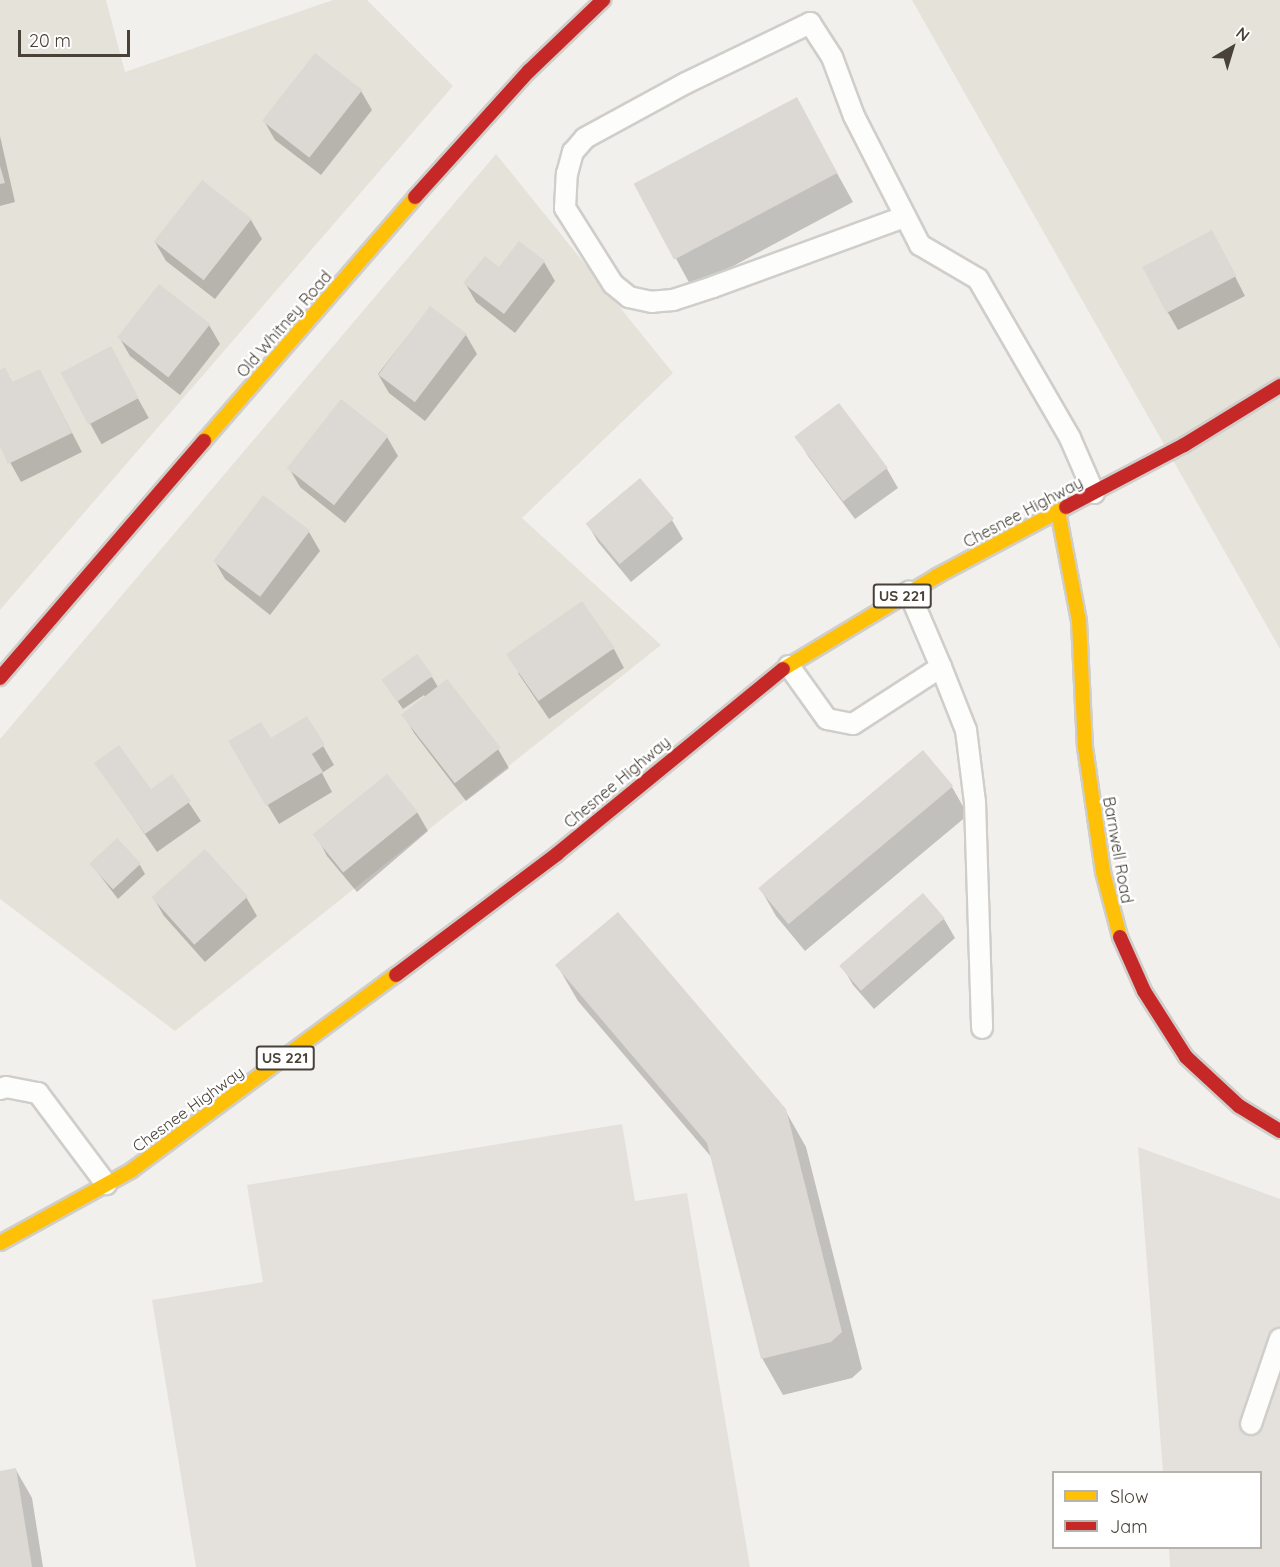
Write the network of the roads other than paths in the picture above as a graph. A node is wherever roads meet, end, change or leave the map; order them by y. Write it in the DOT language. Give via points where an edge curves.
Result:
graph roads {
  1 [pos="603,0"];
  2 [pos="904,217"];
  3 [pos="1280,386"];
  4 [pos="1094,493"];
  5 [pos="1058,511"];
  6 [pos="909,592"];
  7 [pos="789,666"];
  8 [pos="941,668"];
  9 [pos="0,678"];
  10 [pos="982,1028"];
  11 [pos="0,1089"];
  12 [pos="1280,1131"];
  13 [pos="106,1184"];
  14 [pos="0,1243"];
  15 [pos="1280,1339"];
  16 [pos="1251,1424"];
  1 -- 9 [label="street, Old Whitney Road" via="529,71 453,153"];
  2 -- 2 [label="lane" via="854,116 832,57 810,23 686,83 585,138 573,152 567,174 566,208 613,284 629,297 652,302 673,300 713,287"];
  2 -- 4 [label="lane" via="920,245 978,279 1070,438"];
  3 -- 4 [label="street, Chesnee Highway / US 221" via="1184,445"];
  4 -- 5 [label="street, Chesnee Highway / US 221"];
  5 -- 6 [label="street, Chesnee Highway / US 221"];
  5 -- 12 [label="street, Barnwell Road" via="1079,621 1085,747 1102,872 1126,953 1144,991 1186,1057 1239,1106"];
  6 -- 7 [label="street, Chesnee Highway / US 221"];
  6 -- 8 [label="lane"];
  7 -- 8 [label="lane" via="826,719 853,724"];
  7 -- 13 [label="street, Chesnee Highway / US 221" via="557,854 265,1074 132,1170"];
  8 -- 10 [label="lane" via="966,730 975,802"];
  11 -- 13 [label="lane" via="38,1094"];
  13 -- 14 [label="street, Chesnee Highway / US 221"];
  15 -- 16 [label="lane"];
}
